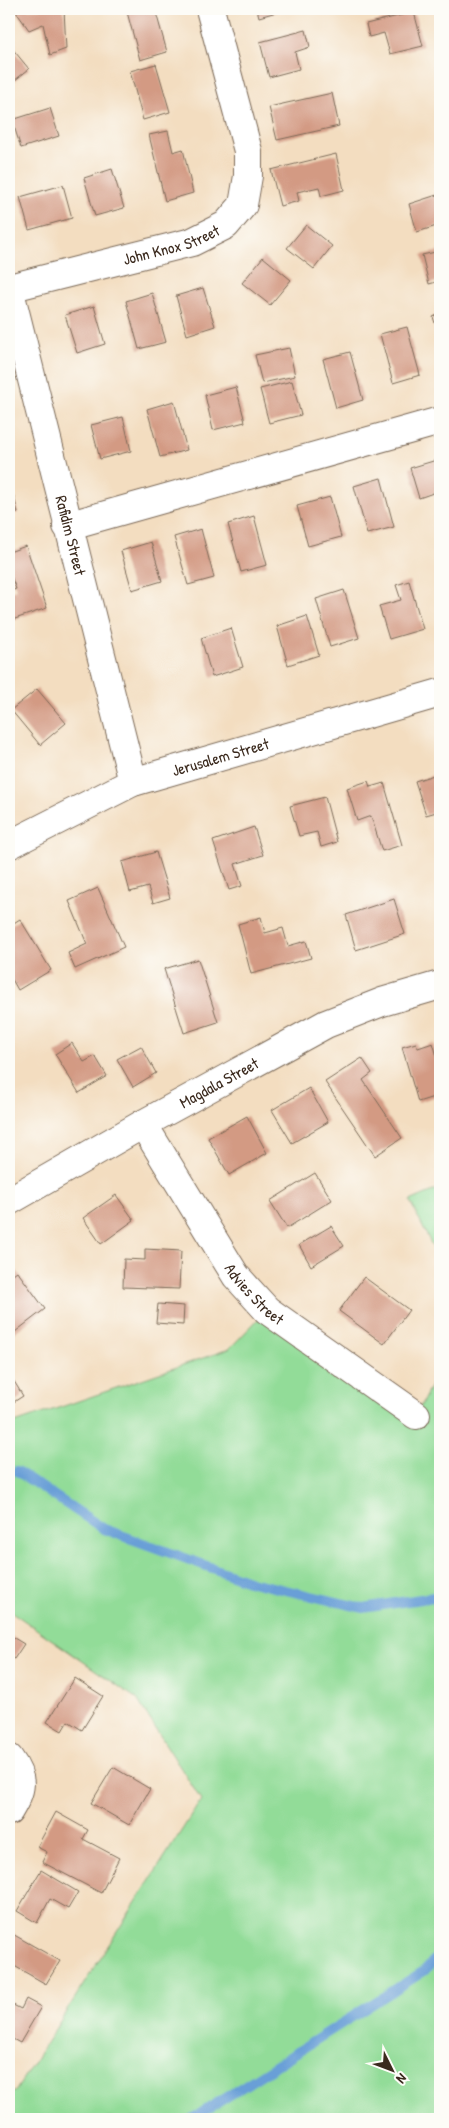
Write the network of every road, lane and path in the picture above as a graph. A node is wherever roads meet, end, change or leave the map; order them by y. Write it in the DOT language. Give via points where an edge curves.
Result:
graph roads {
  1 [pos="210,9"];
  2 [pos="9,288"];
  3 [pos="440,421"];
  4 [pos="67,526"];
  5 [pos="440,693"];
  6 [pos="133,782"];
  7 [pos="9,845"];
  8 [pos="440,986"];
  9 [pos="143,1124"];
  10 [pos="9,1201"];
  11 [pos="416,1415"];
  12 [pos="9,1758"];
  13 [pos="9,1811"];
  1 -- 2 [label="street, John Knox Street" via="248,151 243,205 226,225 192,242"];
  2 -- 4 [label="street, Rafidim Street"];
  3 -- 4 [label="street"];
  4 -- 6 [label="street, Rafidim Street"];
  5 -- 6 [label="street, Jerusalem Street"];
  6 -- 7 [label="street, Jerusalem Street"];
  8 -- 9 [label="street, Magdala Street" via="382,1002 326,1024"];
  9 -- 10 [label="street, Magdala Street"];
  9 -- 11 [label="street, Advies Street" via="250,1294 266,1310"];
  12 -- 13 [label="street" via="18,1771 21,1791"];
}
